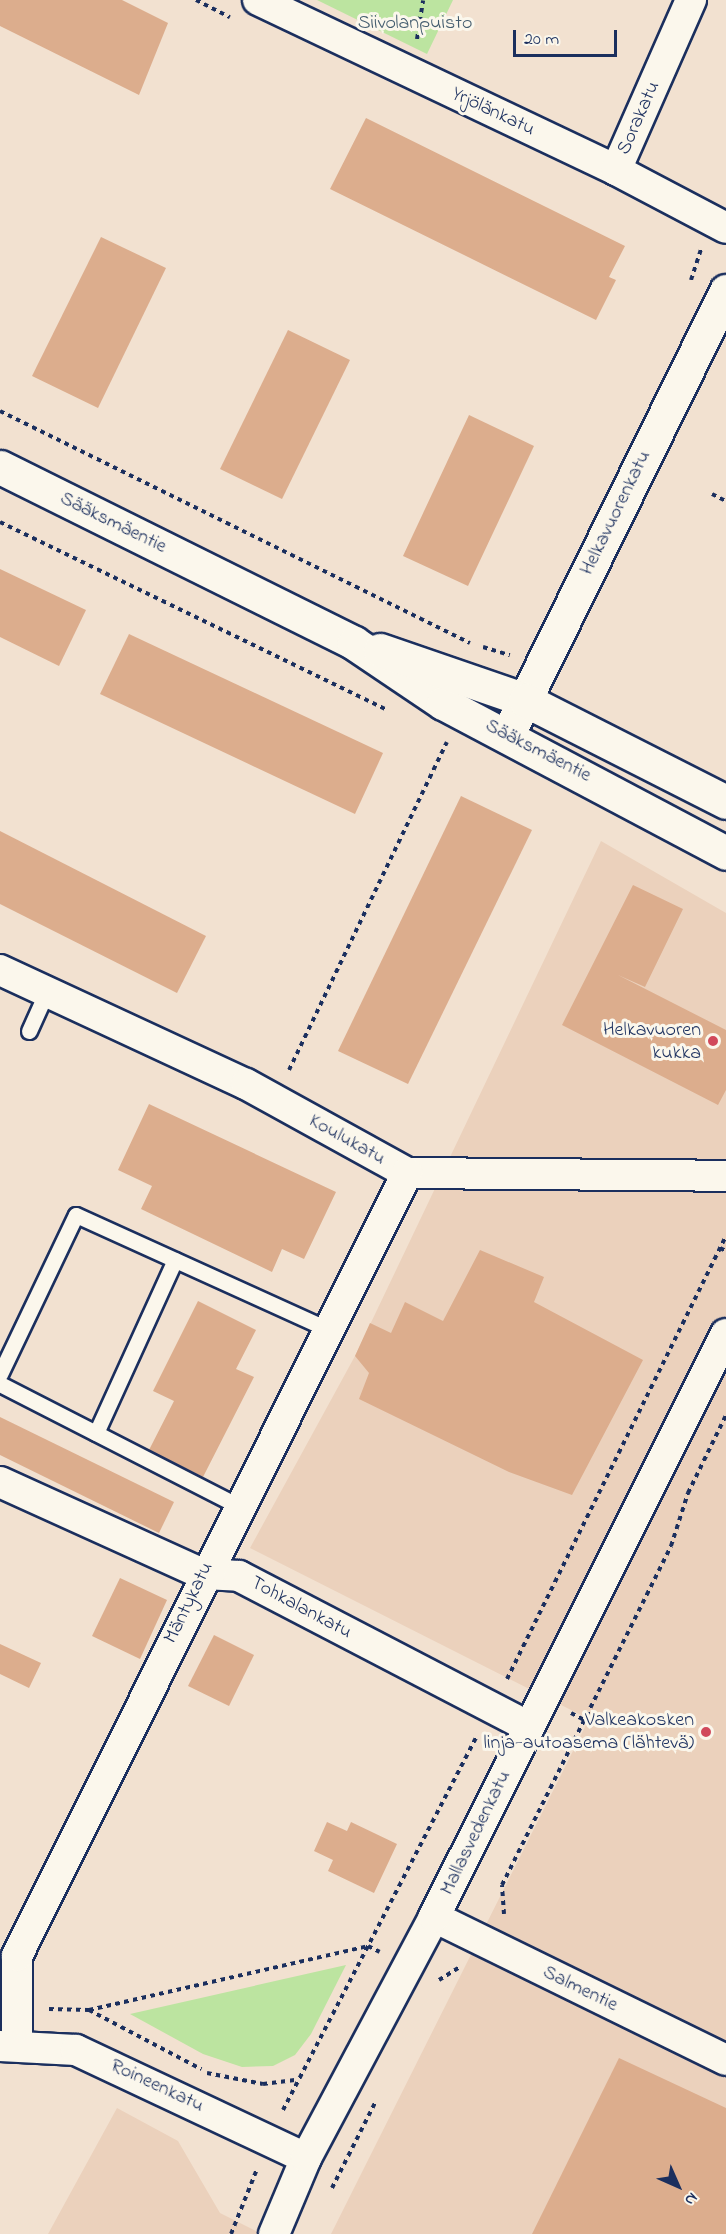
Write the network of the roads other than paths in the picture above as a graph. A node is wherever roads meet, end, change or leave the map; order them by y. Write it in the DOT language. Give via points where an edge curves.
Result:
graph roads {
  1 [pos="258,0"];
  2 [pos="691,0"];
  3 [pos="616,170"];
  4 [pos="726,228"];
  5 [pos="726,291"];
  6 [pos="0,467"];
  7 [pos="354,643"];
  8 [pos="525,700"];
  9 [pos="507,736"];
  10 [pos="726,802"];
  11 [pos="726,853"];
  12 [pos="0,970"];
  13 [pos="47,991"];
  14 [pos="29,1031"];
  15 [pos="406,1173"];
  16 [pos="726,1176"];
  17 [pos="175,1260"];
  18 [pos="327,1329"];
  19 [pos="726,1334"];
  20 [pos="0,1374"];
  21 [pos="0,1384"];
  22 [pos="96,1433"];
  23 [pos="0,1482"];
  24 [pos="237,1506"];
  25 [pos="203,1574"];
  26 [pos="529,1727"];
  27 [pos="434,1917"];
  28 [pos="8,2045"];
  29 [pos="726,2060"];
  30 [pos="306,2158"];
  31 [pos="273,2234"];
  1 -- 3 [label="street, Yrjölänkatu"];
  2 -- 3 [label="street, Sorakatu"];
  3 -- 4 [label="street, Yrjölänkatu"];
  5 -- 8 [label="main road, Helkavuorenkatu"];
  6 -- 7 [label="main road, Sääksmäentie"];
  7 -- 8 [label="main road, Sääksmäentie" via="438,666"];
  7 -- 9 [label="main road, Sääksmäentie" via="443,703"];
  8 -- 9 [label="main road, Helkavuorenkatu"];
  8 -- 10 [label="main road, Sääksmäentie"];
  9 -- 11 [label="main road, Sääksmäentie"];
  12 -- 13 [label="street, Koulukatu"];
  13 -- 14 [label="lane"];
  13 -- 15 [label="street, Koulukatu" via="246,1084"];
  15 -- 16 [label="street, Koulukatu"];
  15 -- 18 [label="street, Mäntykatu"];
  17 -- 18 [label="lane"];
  17 -- 20 [label="lane" via="76,1215"];
  17 -- 22 [label="lane"];
  18 -- 24 [label="street, Mäntykatu"];
  19 -- 26 [label="street, Mallasvedenkatu"];
  21 -- 22 [label="lane"];
  22 -- 24 [label="lane"];
  23 -- 25 [label="street, Tohkalankatu"];
  24 -- 25 [label="street, Mäntykatu"];
  25 -- 26 [label="street, Tohkalankatu" via="239,1576"];
  25 -- 28 [label="street, Mäntykatu" via="17,1956 15,2008"];
  26 -- 27 [label="street, Mallasvedenkatu"];
  27 -- 29 [label="street, Salmentie"];
  27 -- 30 [label="street, Mallasvedenkatu"];
  28 -- 30 [label="street, Roineenkatu" via="75,2050"];
  30 -- 31 [label="street, Mallasvedenkatu"];
}
